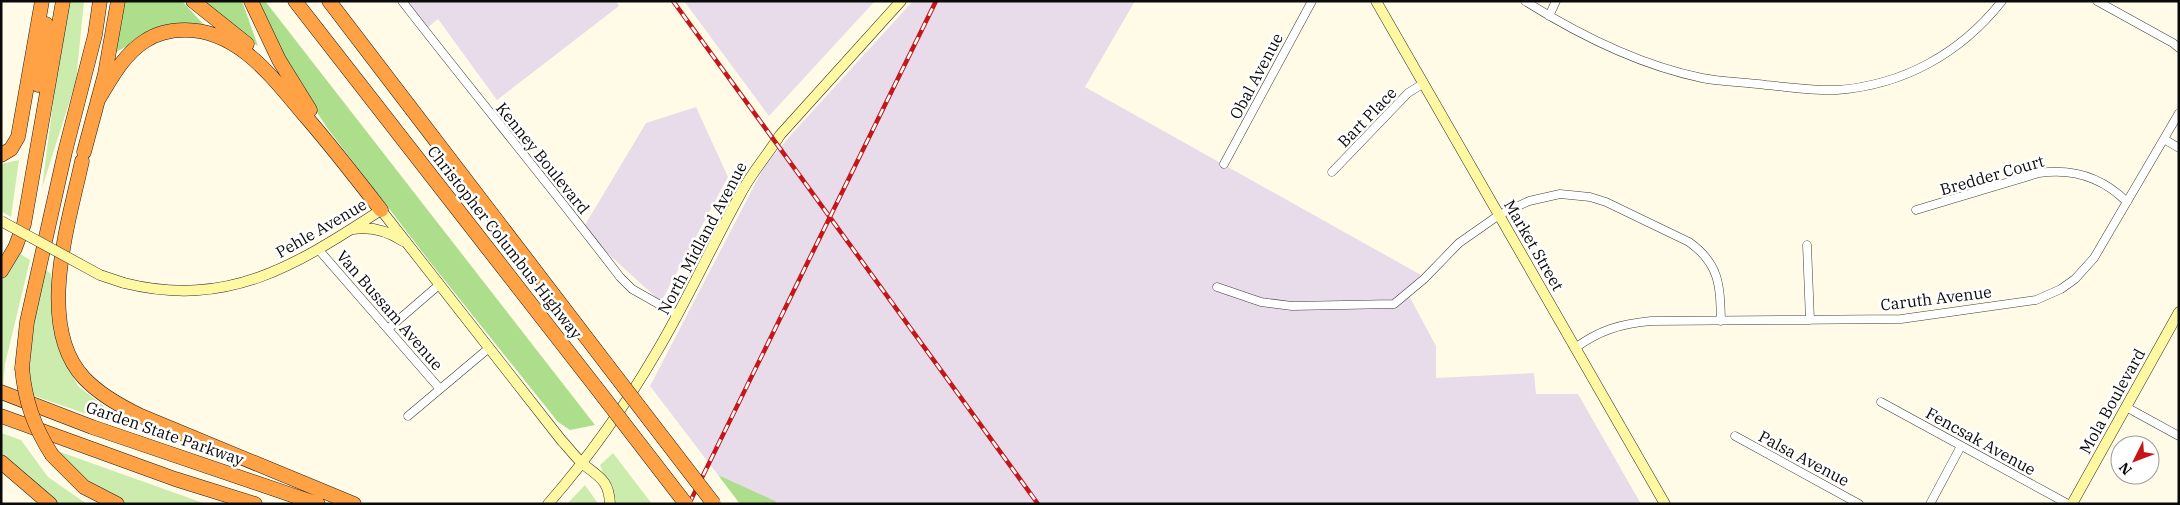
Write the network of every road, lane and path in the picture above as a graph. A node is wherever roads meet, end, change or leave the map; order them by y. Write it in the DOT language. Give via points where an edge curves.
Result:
graph roads {
  1 [pos="42,1"];
  2 [pos="48,1"];
  3 [pos="63,1"];
  4 [pos="93,1"];
  5 [pos="100,1"];
  6 [pos="118,1"];
  7 [pos="193,1"];
  8 [pos="251,1"];
  9 [pos="295,1"];
  10 [pos="329,1"];
  11 [pos="335,1"];
  12 [pos="402,1"];
  13 [pos="901,1"];
  14 [pos="1312,1"];
  15 [pos="1376,1"];
  16 [pos="1525,1"];
  17 [pos="1556,1"];
  18 [pos="2002,1"];
  19 [pos="2098,1"];
  20 [pos="1549,16"];
  21 [pos="348,25"];
  22 [pos="2179,48"];
  23 [pos="87,71"];
  24 [pos="1424,83"];
  25 [pos="98,100"];
  26 [pos="305,103"];
  27 [pos="2179,113"];
  28 [pos="2164,139"];
  29 [pos="36,147"];
  30 [pos="2179,148"];
  31 [pos="1,156"];
  32 [pos="340,157"];
  33 [pos="1224,164"];
  34 [pos="1332,172"];
  35 [pos="2127,202"];
  36 [pos="381,210"];
  37 [pos="1916,210"];
  38 [pos="1499,215"];
  39 [pos="1,221"];
  40 [pos="352,229"];
  41 [pos="409,245"];
  42 [pos="1807,246"];
  43 [pos="318,248"];
  44 [pos="1,271"];
  45 [pos="440,284"];
  46 [pos="1217,287"];
  47 [pos="2179,312"];
  48 [pos="678,315"];
  49 [pos="1810,320"];
  50 [pos="1720,321"];
  51 [pos="389,328"];
  52 [pos="489,348"];
  53 [pos="1575,348"];
  54 [pos="440,390"];
  55 [pos="1,392"];
  56 [pos="1881,402"];
  57 [pos="2126,407"];
  58 [pos="1,416"];
  59 [pos="408,416"];
  60 [pos="1735,436"];
  61 [pos="2179,436"];
  62 [pos="1961,446"];
  63 [pos="1,462"];
  64 [pos="583,463"];
  65 [pos="50,504"];
  66 [pos="117,504"];
  67 [pos="255,504"];
  68 [pos="318,504"];
  69 [pos="354,504"];
  70 [pos="548,504"];
  71 [pos="610,504"];
  72 [pos="686,504"];
  73 [pos="714,504"];
  74 [pos="1665,504"];
  75 [pos="1859,504"];
  76 [pos="1930,504"];
  77 [pos="2068,504"];
  78 [pos="2072,504"];
  1 -- 31 [label="highway" via="18,137 11,149"];
  2 -- 29 [label="highway" via="34,120"];
  3 -- 29 [label="highway"];
  4 -- 23 [label="highway"];
  5 -- 23 [label="highway"];
  6 -- 25 [label="highway"];
  7 -- 26 [label="highway" via="269,63"];
  8 -- 26 [label="highway" via="279,60"];
  9 -- 72 [label="highway, Christopher Columbus Highway, bridge"];
  10 -- 21 [label="highway, Christopher Columbus Highway"];
  11 -- 21 [label="highway"];
  12 -- 48 [label="street, Kenney Boulevard" via="620,277 632,289"];
  13 -- 48 [label="street, North Midland Avenue" via="763,157"];
  14 -- 33 [label="street, Obal Avenue"];
  15 -- 24 [label="street, Market Street"];
  16 -- 20 [label="street"];
  17 -- 20 [label="street"];
  18 -- 20 [label="street" via="1960,45 1921,69 1878,84 1836,90 1702,78 1627,54"];
  19 -- 22 [label="street"];
  21 -- 73 [label="highway, Christopher Columbus Highway, bridge"];
  23 -- 66 [label="highway, bridge" via="65,152 28,322 22,368 33,420 52,455 84,486"];
  24 -- 34 [label="street, Bart Place" via="1408,93"];
  24 -- 38 [label="street, Market Street"];
  25 -- 32 [label="highway" via="122,62 146,40 177,30 213,33 256,60"];
  25 -- 69 [label="highway" via="69,223 58,296 59,320 72,362 83,378 118,405"];
  26 -- 32 [label="highway"];
  27 -- 28 [label="street, Caruth Avenue"];
  28 -- 30 [label="street"];
  28 -- 35 [label="street, Caruth Avenue"];
  29 -- 44 [label="highway" via="24,224"];
  32 -- 36 [label="highway"];
  35 -- 37 [label="street, Bredder Court" via="2097,180 2053,171"];
  35 -- 49 [label="street, Caruth Avenue" via="2085,269 2068,284 2036,300 1901,319"];
  36 -- 40 [label="street, Pehle Avenue"];
  36 -- 41 [label="street, Pehle Avenue"];
  38 -- 46 [label="street" via="1459,243 1394,304 1292,306 1262,302"];
  38 -- 50 [label="street" via="1529,201 1560,194 1606,202 1689,242 1706,256 1718,279"];
  38 -- 53 [label="street, Market Street"];
  39 -- 43 [label="street, Pehle Avenue, bridge" via="100,275 168,292 214,290 260,279"];
  40 -- 41 [label="street" via="379,229"];
  40 -- 43 [label="street, Pehle Avenue"];
  41 -- 45 [label="street, Pehle Avenue"];
  42 -- 49 [label="street"];
  43 -- 51 [label="street, Van Bussam Avenue"];
  45 -- 51 [label="street"];
  45 -- 52 [label="street, Pehle Avenue"];
  47 -- 57 [label="street, Mola Boulevard"];
  48 -- 64 [label="street, North Midland Avenue" via="626,402"];
  49 -- 50 [label="street, Caruth Avenue"];
  50 -- 53 [label="street, Caruth Avenue" via="1632,323 1594,335"];
  51 -- 54 [label="street, Van Bussam Avenue"];
  52 -- 54 [label="street"];
  52 -- 64 [label="street, Pehle Avenue"];
  53 -- 74 [label="street, Market Street"];
  54 -- 59 [label="street"];
  55 -- 68 [label="highway, Garden State Parkway"];
  56 -- 62 [label="street, Fencsak Avenue"];
  57 -- 61 [label="street"];
  57 -- 78 [label="street, Mola Boulevard"];
  58 -- 67 [label="highway"];
  60 -- 75 [label="street, Palsa Avenue"];
  62 -- 76 [label="street"];
  62 -- 77 [label="street, Fencsak Avenue"];
  63 -- 65 [label="highway"];
  64 -- 70 [label="street, North Midland Avenue"];
  64 -- 71 [label="street, Pehle Avenue" via="605,482"];
}
